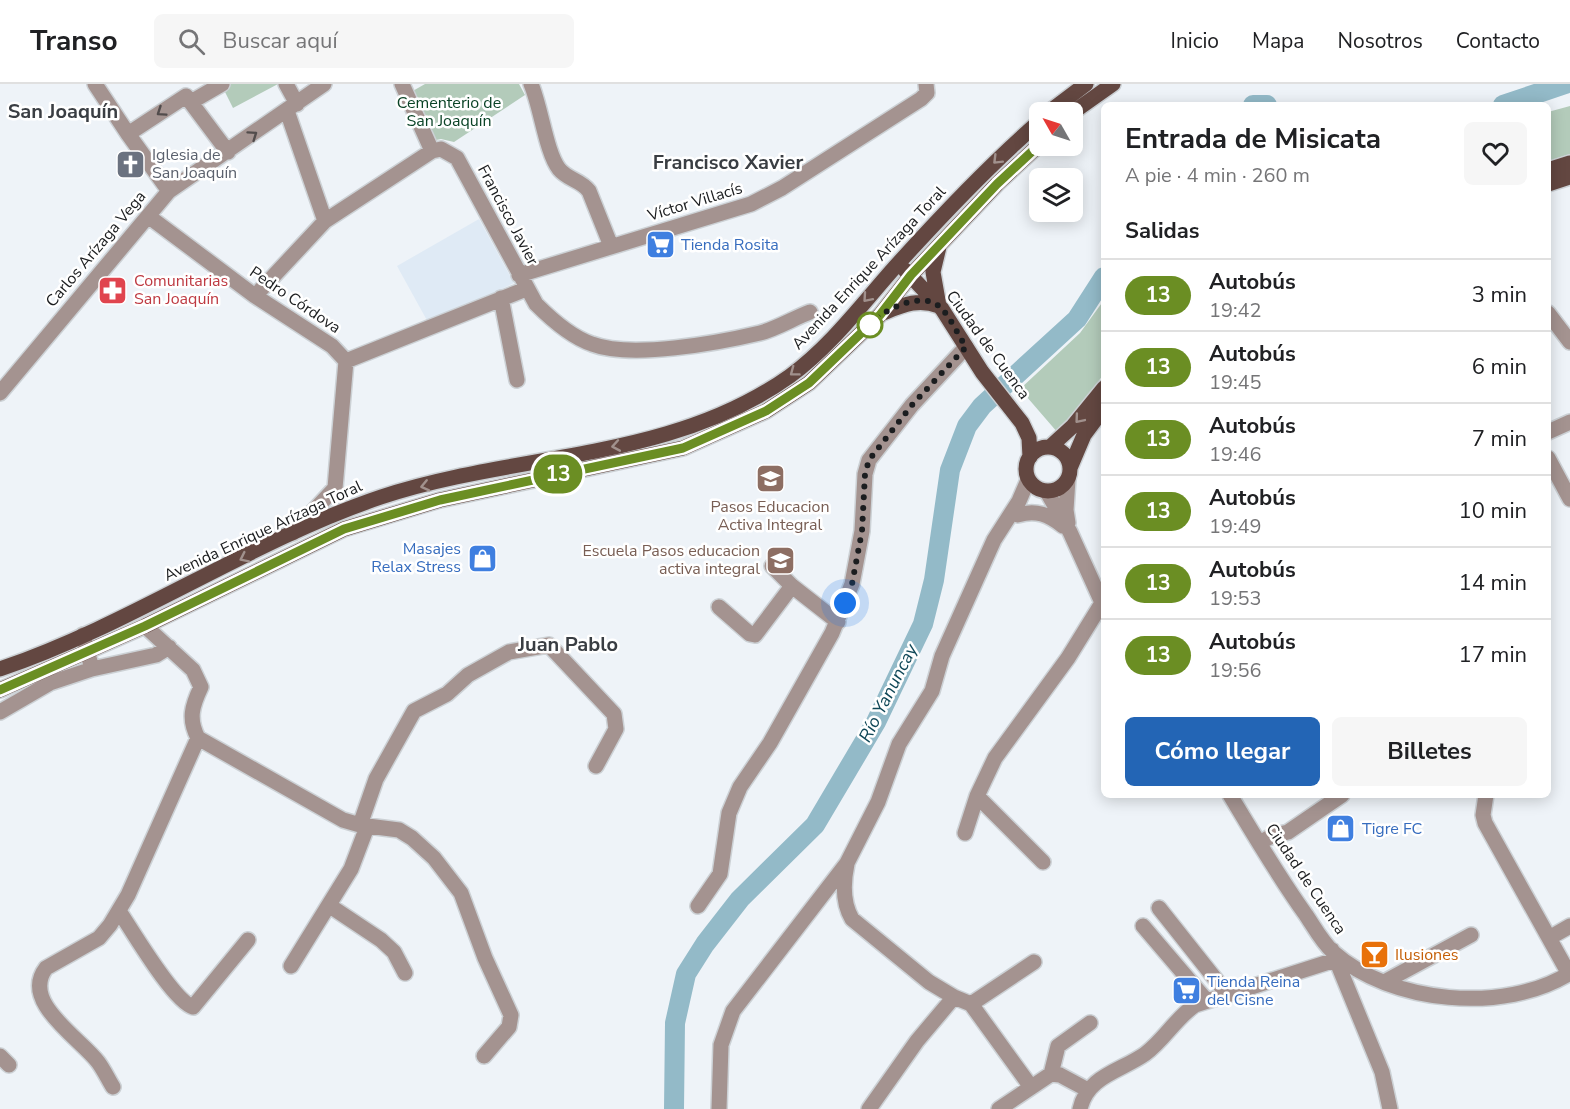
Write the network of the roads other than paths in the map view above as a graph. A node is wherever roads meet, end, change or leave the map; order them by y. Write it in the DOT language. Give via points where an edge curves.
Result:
graph roads {
  1 [pos="95,84"];
  2 [pos="222,84"];
  3 [pos="286,84"];
  4 [pos="324,84"];
  5 [pos="402,84"];
  6 [pos="531,84"];
  7 [pos="1086,84"];
  8 [pos="1113,84"];
  9 [pos="926,89"];
  10 [pos="190,94"];
  11 [pos="1062,102"];
  12 [pos="1083,105"];
  13 [pos="292,107"];
  14 [pos="1029,132"];
  15 [pos="128,134"];
  16 [pos="432,151"];
  17 [pos="228,152"];
  18 [pos="1029,154"];
  19 [pos="1570,163"];
  20 [pos="1551,169"];
  21 [pos="1570,177"];
  22 [pos="1551,183"];
  23 [pos="169,191"];
  24 [pos="148,216"];
  25 [pos="325,221"];
  26 [pos="940,245"];
  27 [pos="611,246"];
  28 [pos="898,264"];
  29 [pos="911,275"];
  30 [pos="523,282"];
  31 [pos="255,296"];
  32 [pos="501,298"];
  33 [pos="939,306"];
  34 [pos="810,312"];
  35 [pos="880,315"];
  36 [pos="1551,317"];
  37 [pos="1570,342"];
  38 [pos="966,347"];
  39 [pos="346,361"];
  40 [pos="517,380"];
  41 [pos="1101,392"];
  42 [pos="0,393"];
  43 [pos="1101,412"];
  44 [pos="1020,421"];
  45 [pos="1570,422"];
  46 [pos="1551,431"];
  47 [pos="1048,447"];
  48 [pos="1030,457"];
  49 [pos="1551,464"];
  50 [pos="1069,474"];
  51 [pos="1028,480"];
  52 [pos="1045,491"];
  53 [pos="1570,499"];
  54 [pos="1012,520"];
  55 [pos="1070,532"];
  56 [pos="291,535"];
  57 [pos="772,566"];
  58 [pos="792,586"];
  59 [pos="1101,601"];
  60 [pos="720,607"];
  61 [pos="1101,608"];
  62 [pos="838,622"];
  63 [pos="145,626"];
  64 [pos="83,635"];
  65 [pos="169,647"];
  66 [pos="89,652"];
  67 [pos="0,669"];
  68 [pos="92,669"];
  69 [pos="0,690"];
  70 [pos="0,712"];
  71 [pos="198,738"];
  72 [pos="596,766"];
  73 [pos="977,796"];
  74 [pos="1232,798"];
  75 [pos="1338,798"];
  76 [pos="1486,798"];
  77 [pos="364,826"];
  78 [pos="965,833"];
  79 [pos="1259,843"];
  80 [pos="1043,862"];
  81 [pos="848,863"];
  82 [pos="330,906"];
  83 [pos="698,906"];
  84 [pos="1163,908"];
  85 [pos="119,911"];
  86 [pos="1143,926"];
  87 [pos="1570,926"];
  88 [pos="1470,934"];
  89 [pos="1549,938"];
  90 [pos="248,940"];
  91 [pos="1333,955"];
  92 [pos="1034,962"];
  93 [pos="291,966"];
  94 [pos="1569,973"];
  95 [pos="405,974"];
  96 [pos="1386,981"];
  97 [pos="1231,994"];
  98 [pos="954,997"];
  99 [pos="1207,1001"];
  100 [pos="971,1004"];
  101 [pos="1090,1023"];
  102 [pos="484,1056"];
  103 [pos="1051,1074"];
  104 [pos="112,1087"];
  105 [pos="1031,1087"];
  106 [pos="1088,1090"];
  107 [pos="719,1109"];
  108 [pos="869,1109"];
  109 [pos="999,1109"];
  110 [pos="1080,1109"];
  111 [pos="1390,1109"];
  1 -- 15 [label="street"];
  2 -- 10 [label="street"];
  3 -- 13 [label="street"];
  4 -- 13 [label="street, Carlos Arízaga Vega"];
  5 -- 16 [label="street"];
  6 -- 27 [label="street" via="555,161 566,176 589,191"];
  7 -- 11 [label="main road"];
  8 -- 12 [label="main road"];
  9 -- 27 [label="street, Víctor Villacís" via="782,188 751,204"];
  10 -- 15 [label="street, one-way"];
  10 -- 17 [label="street"];
  17 -- 13 [label="street, Carlos Arízaga Vega, one-way"];
  13 -- 25 [label="street"];
  14 -- 28 [label="main road, Avenida Enrique Arízaga Toral, one-way" via="932,225"];
  15 -- 23 [label="street"];
  16 -- 25 [label="street"];
  16 -- 30 [label="street, Francisco Javier" via="449,151 457,158"];
  17 -- 23 [label="street, Carlos Arízaga Vega"];
  18 -- 26 [label="main road, Avenida Enrique Arízaga Toral"];
  19 -- 20 [label="main road"];
  21 -- 22 [label="main road"];
  23 -- 24 [label="street, Carlos Arízaga Vega"];
  24 -- 31 [label="street, Pedro Córdova"];
  24 -- 42 [label="street, Carlos Arízaga Vega"];
  25 -- 31 [label="street"];
  26 -- 29 [label="main road, Avenida Enrique Arízaga Toral"];
  26 -- 33 [label="main road" via="933,272"];
  27 -- 30 [label="street, Víctor Villacís"];
  28 -- 29 [label="main road, Ciudad de Cuenca"];
  28 -- 56 [label="main road, Avenida Enrique Arízaga Toral, one-way" via="816,354 765,392 726,412 683,430 638,442 510,466 383,496"];
  29 -- 33 [label="main road, Ciudad de Cuenca"];
  29 -- 35 [label="main road, Avenida Enrique Arízaga Toral"];
  30 -- 32 [label="street, Víctor Villacís"];
  30 -- 34 [label="street, Francisco Javier" via="550,318 591,344 615,350 662,348 763,333"];
  31 -- 39 [label="street, Pedro Córdova" via="332,346"];
  32 -- 39 [label="street, Víctor Villacís"];
  32 -- 40 [label="street"];
  33 -- 35 [label="main road" via="914,302"];
  33 -- 38 [label="main road, Ciudad de Cuenca"];
  35 -- 63 [label="main road, Avenida Enrique Arízaga Toral" via="809,383 730,429 683,448 377,517 306,546"];
  36 -- 37 [label="street"];
  38 -- 44 [label="main road, Ciudad de Cuenca"];
  38 -- 62 [label="street" via="912,405 869,460 854,573"];
  39 -- 56 [label="street" via="335,488"];
  41 -- 47 [label="main road, one-way" via="1073,426"];
  43 -- 50 [label="main road" via="1084,435"];
  44 -- 47 [label="main road, Ciudad de Cuenca"];
  44 -- 48 [label="main road, Ciudad de Cuenca" via="1029,438"];
  45 -- 46 [label="street"];
  47 -- 48 [label="main road"];
  47 -- 50 [label="main road" via="1066,456"];
  48 -- 51 [label="main road" via="1026,468"];
  49 -- 53 [label="street"];
  50 -- 52 [label="main road" via="1059,488"];
  50 -- 55 [label="street" via="1066,510"];
  51 -- 52 [label="main road"];
  51 -- 54 [label="street"];
  52 -- 54 [label="street"];
  52 -- 55 [label="street"];
  54 -- 55 [label="street" via="1035,512 1045,514"];
  54 -- 81 [label="street" via="993,540 942,656 932,691 899,744 878,802"];
  55 -- 59 [label="street"];
  56 -- 64 [label="main road, Avenida Enrique Arízaga Toral, one-way"];
  57 -- 58 [label="street"];
  58 -- 60 [label="street" via="755,635"];
  58 -- 62 [label="street"];
  61 -- 73 [label="street" via="995,758"];
  62 -- 83 [label="street" via="770,743 740,787 729,813 720,874"];
  63 -- 65 [label="street"];
  63 -- 66 [label="main road, Avenida Enrique Arízaga Toral"];
  64 -- 66 [label="street"];
  64 -- 67 [label="main road, Avenida Enrique Arízaga Toral"];
  65 -- 68 [label="street" via="156,655"];
  65 -- 71 [label="street" via="193,670 201,687 192,705 191,724"];
  66 -- 68 [label="street"];
  66 -- 69 [label="main road, Avenida Enrique Arízaga Toral"];
  68 -- 70 [label="street" via="50,683"];
  71 -- 77 [label="street" via="343,820"];
  71 -- 85 [label="street"];
  72 -- 77 [label="street" via="616,729 614,714 549,645 509,652 414,711 376,779"];
  73 -- 78 [label="street"];
  73 -- 80 [label="street"];
  74 -- 79 [label="street, Ciudad de Cuenca"];
  75 -- 79 [label="street" via="1288,832"];
  76 -- 89 [label="street" via="1485,823"];
  77 -- 82 [label="street" via="351,868"];
  77 -- 102 [label="street" via="399,830 412,838 434,858 461,893 512,1015 509,1027"];
  79 -- 91 [label="street, Ciudad de Cuenca"];
  81 -- 98 [label="street" via="844,892 852,919 929,982"];
  81 -- 107 [label="street" via="734,1011 721,1045"];
  82 -- 93 [label="street"];
  82 -- 95 [label="street" via="381,940 394,952"];
  84 -- 97 [label="street"];
  85 -- 90 [label="street" via="148,958 188,1006 193,1007"];
  85 -- 104 [label="street" via="99,938 46,968 38,985 54,1018 98,1062"];
  86 -- 99 [label="street"];
  87 -- 89 [label="street"];
  88 -- 96 [label="street"];
  89 -- 94 [label="street"];
  91 -- 96 [label="street, Ciudad de Cuenca"];
  91 -- 97 [label="street"];
  91 -- 111 [label="street" via="1382,1072"];
  92 -- 100 [label="street"];
  94 -- 96 [label="street, Ciudad de Cuenca" via="1499,999 1444,998 1412,992"];
  97 -- 99 [label="street"];
  98 -- 100 [label="street"];
  98 -- 108 [label="street" via="916,1041"];
  99 -- 106 [label="street" via="1182,1014 1144,1054 1107,1073"];
  100 -- 105 [label="street"];
  101 -- 103 [label="street" via="1058,1046"];
  103 -- 105 [label="street"];
  103 -- 106 [label="street"];
  105 -- 109 [label="street"];
  106 -- 110 [label="street"];
}
